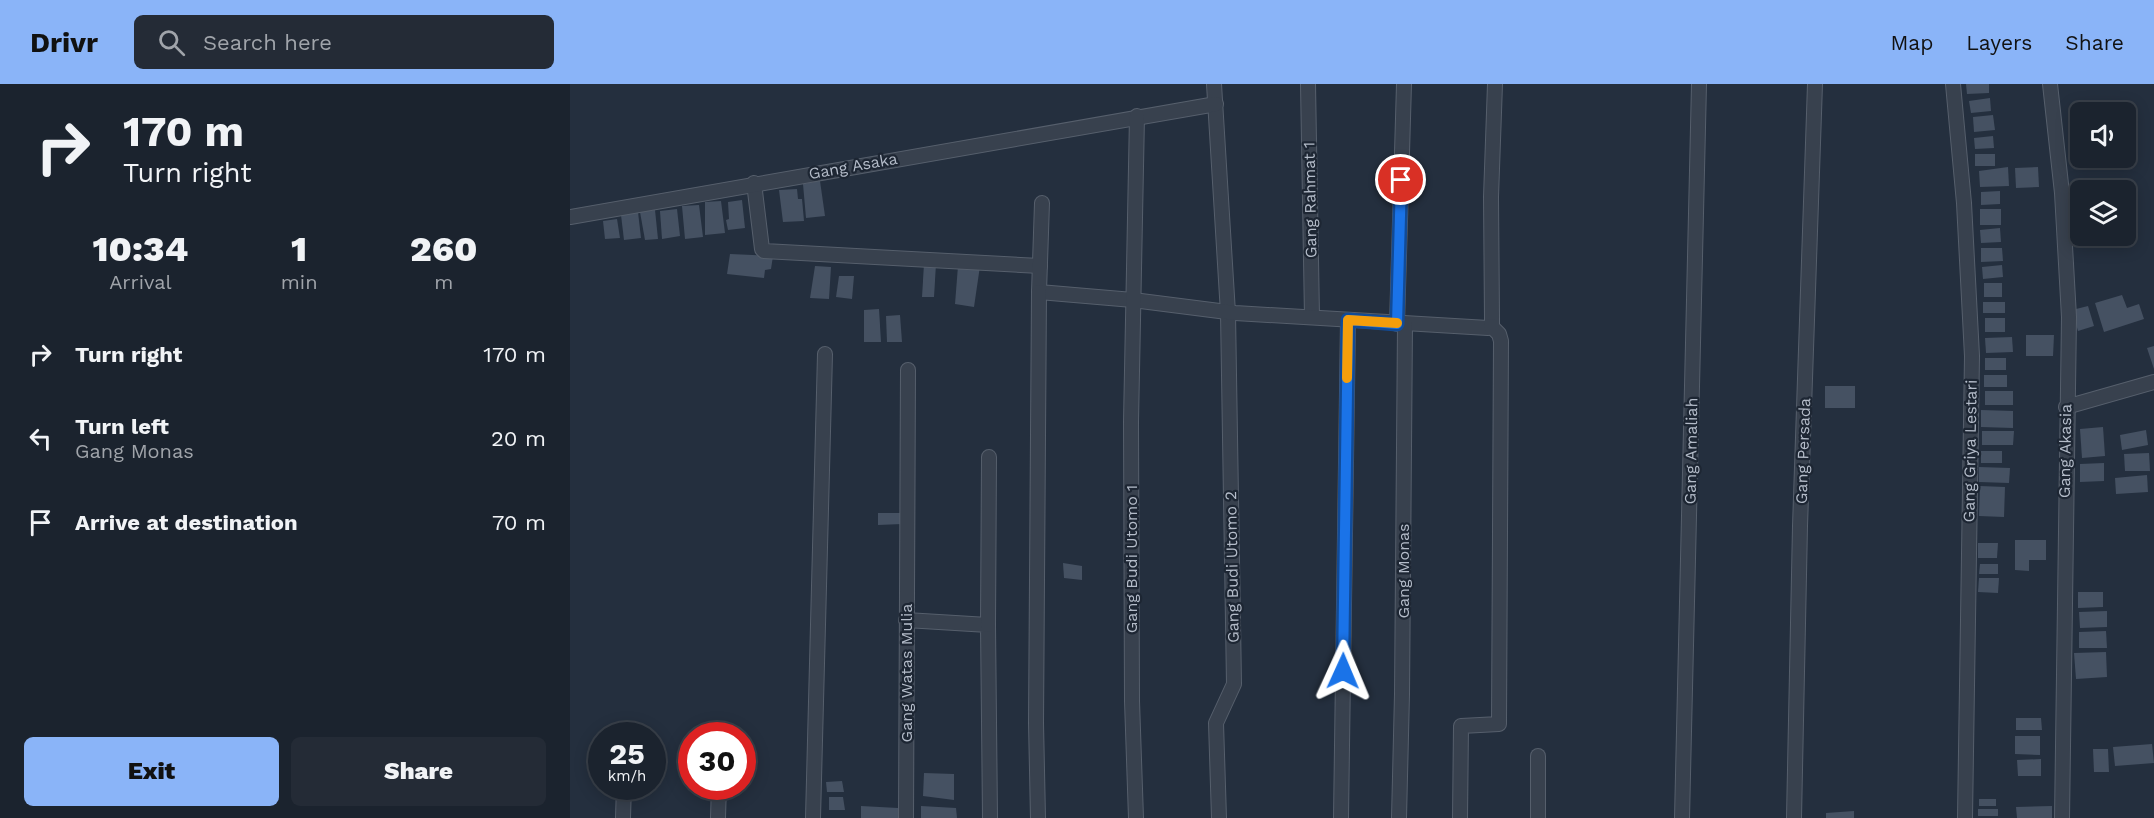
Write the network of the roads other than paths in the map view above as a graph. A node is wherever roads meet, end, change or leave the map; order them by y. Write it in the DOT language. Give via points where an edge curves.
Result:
graph roads {
  1 [pos="1214,84"];
  2 [pos="1308,84"];
  3 [pos="1404,84"];
  4 [pos="1495,84"];
  5 [pos="1699,84"];
  6 [pos="1815,84"];
  7 [pos="1953,84"];
  8 [pos="2050,84"];
  9 [pos="1216,104"];
  10 [pos="1137,116"];
  11 [pos="754,183"];
  12 [pos="1042,203"];
  13 [pos="570,217"];
  14 [pos="1040,266"];
  15 [pos="1039,292"];
  16 [pos="1133,300"];
  17 [pos="1228,313"];
  18 [pos="1312,317"];
  19 [pos="1348,320"];
  20 [pos="1401,324"];
  21 [pos="1491,326"];
  22 [pos="825,354"];
  23 [pos="908,370"];
  24 [pos="2154,382"];
  25 [pos="2066,407"];
  26 [pos="989,457"];
  27 [pos="906,620"];
  28 [pos="988,625"];
  29 [pos="1538,756"];
  30 [pos="624,800"];
  31 [pos="719,800"];
  32 [pos="623,818"];
  33 [pos="718,818"];
  34 [pos="813,818"];
  35 [pos="906,818"];
  36 [pos="990,818"];
  37 [pos="1038,818"];
  38 [pos="1136,818"];
  39 [pos="1220,818"];
  40 [pos="1341,818"];
  41 [pos="1399,818"];
  42 [pos="1460,818"];
  43 [pos="1538,818"];
  44 [pos="1682,818"];
  45 [pos="1794,818"];
  46 [pos="1965,818"];
  47 [pos="2062,818"];
  1 -- 9 [label="street, Gang Budi Utomo 2"];
  2 -- 18 [label="street, Gang Rahmat 1"];
  3 -- 20 [label="street, Gang Monas"];
  4 -- 21 [label="street"];
  5 -- 44 [label="street, Gang Amaliah"];
  6 -- 45 [label="street, Gang Persada"];
  7 -- 46 [label="street, Gang Griya Lestari" via="1972,356"];
  8 -- 25 [label="street, Gang Akasia" via="2068,265"];
  9 -- 10 [label="street, Gang Asaka"];
  9 -- 17 [label="street, Gang Budi Utomo 2"];
  10 -- 11 [label="street, Gang Asaka"];
  10 -- 16 [label="street, Gang Budi Utomo 1"];
  11 -- 13 [label="street, Gang Asaka"];
  11 -- 14 [label="street" via="764,250"];
  12 -- 14 [label="street"];
  14 -- 15 [label="street"];
  15 -- 16 [label="street"];
  15 -- 37 [label="street"];
  16 -- 17 [label="street"];
  16 -- 38 [label="street, Gang Budi Utomo 1" via="1132,689"];
  17 -- 18 [label="street"];
  17 -- 39 [label="street, Gang Budi Utomo 2" via="1234,684 1216,723"];
  18 -- 19 [label="street"];
  19 -- 20 [label="street"];
  19 -- 40 [label="street"];
  20 -- 21 [label="street"];
  20 -- 41 [label="street, Gang Monas"];
  21 -- 42 [label="street" via="1501,340 1498,724 1461,726"];
  22 -- 34 [label="street"];
  23 -- 27 [label="street, Gang Watas Mulia"];
  24 -- 25 [label="street"];
  25 -- 47 [label="street, Gang Akasia"];
  26 -- 28 [label="street"];
  27 -- 28 [label="street"];
  27 -- 35 [label="street, Gang Watas Mulia"];
  28 -- 36 [label="street"];
  29 -- 43 [label="street"];
  30 -- 32 [label="street"];
  31 -- 33 [label="street"];
}
